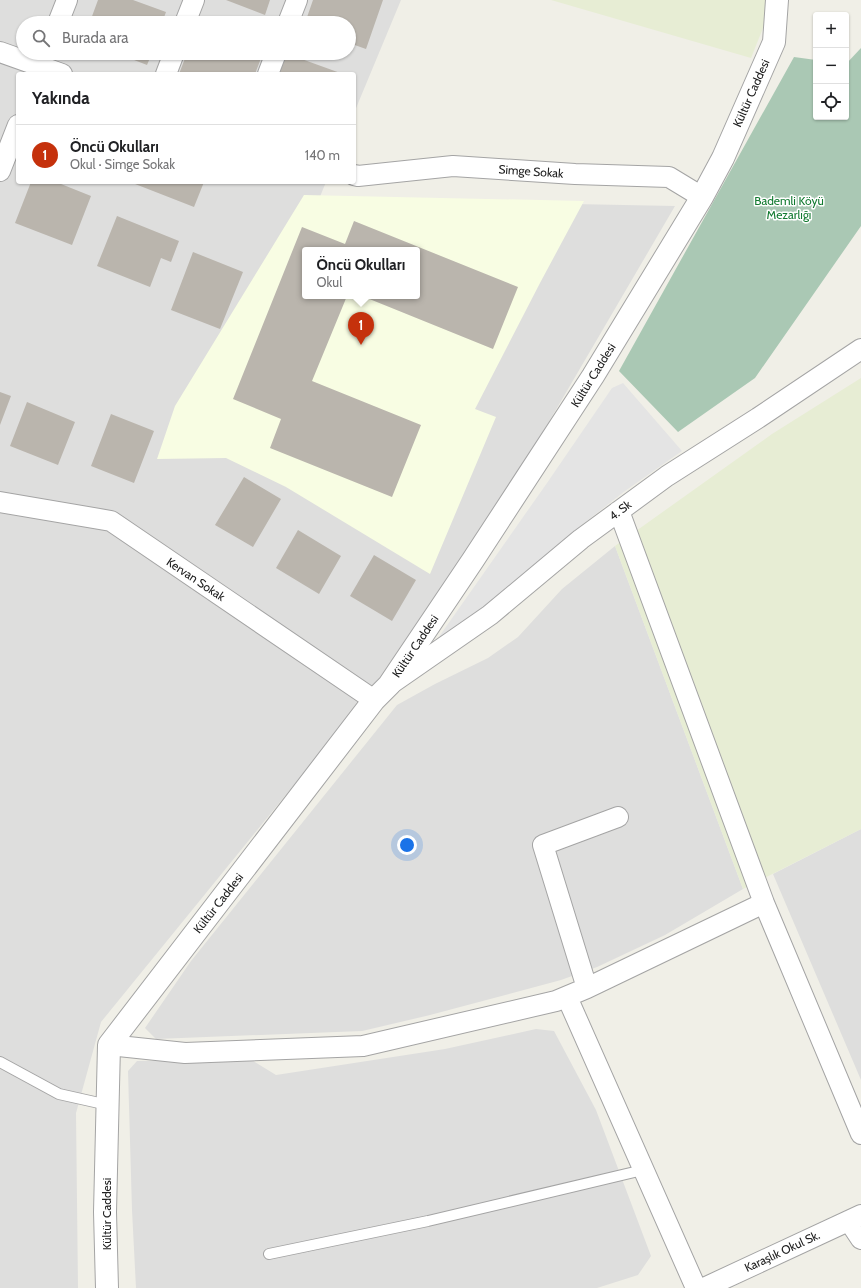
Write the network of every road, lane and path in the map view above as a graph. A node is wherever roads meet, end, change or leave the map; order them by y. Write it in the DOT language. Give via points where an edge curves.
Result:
graph roads {
  1 [pos="67,0"];
  2 [pos="194,0"];
  3 [pos="297,0"];
  4 [pos="776,0"];
  5 [pos="61,16"];
  6 [pos="188,16"];
  7 [pos="291,16"];
  8 [pos="0,52"];
  9 [pos="16,57"];
  10 [pos="26,60"];
  11 [pos="171,60"];
  12 [pos="273,60"];
  13 [pos="42,65"];
  14 [pos="58,72"];
  15 [pos="167,72"];
  16 [pos="269,72"];
  17 [pos="16,130"];
  18 [pos="0,171"];
  19 [pos="356,176"];
  20 [pos="702,196"];
  21 [pos="861,349"];
  22 [pos="0,502"];
  23 [pos="619,511"];
  24 [pos="382,692"];
  25 [pos="618,817"];
  26 [pos="764,903"];
  27 [pos="587,988"];
  28 [pos="566,997"];
  29 [pos="109,1045"];
  30 [pos="0,1062"];
  31 [pos="108,1105"];
  32 [pos="861,1134"];
  33 [pos="643,1170"];
  34 [pos="855,1218"];
  35 [pos="861,1239"];
  36 [pos="269,1254"];
  37 [pos="107,1288"];
  38 [pos="696,1288"];
  39 [pos="704,1288"];
  1 -- 5 [label="street"];
  2 -- 6 [label="street"];
  3 -- 7 [label="street"];
  4 -- 20 [label="street, Kültür Caddesi" via="774,42 723,158"];
  8 -- 9 [label="street"];
  10 -- 13 [label="street"];
  11 -- 15 [label="street"];
  12 -- 16 [label="street"];
  13 -- 14 [label="street"];
  17 -- 18 [label="street"];
  19 -- 20 [label="street, Simge Sokak" via="454,166 669,177"];
  20 -- 24 [label="street, Kültür Caddesi" via="593,376 473,560"];
  21 -- 23 [label="street, 4. Sk" via="667,476"];
  22 -- 24 [label="street, Kervan Sokak" via="111,521"];
  23 -- 24 [label="street, 4. Sk" via="581,539 490,616"];
  23 -- 26 [label="street"];
  24 -- 29 [label="street, Kültür Caddesi"];
  25 -- 27 [label="street" via="543,845"];
  26 -- 27 [label="street"];
  26 -- 32 [label="street"];
  27 -- 28 [label="street"];
  28 -- 29 [label="street" via="363,1046 186,1053"];
  28 -- 33 [label="street"];
  29 -- 31 [label="street, Kültür Caddesi"];
  30 -- 31 [label="lane" via="59,1094"];
  31 -- 37 [label="street, Kültür Caddesi" via="105,1212"];
  33 -- 36 [label="lane" via="428,1221"];
  33 -- 38 [label="street"];
  34 -- 35 [label="street"];
  34 -- 39 [label="street, Karaşlık Okul Sk."];
}
